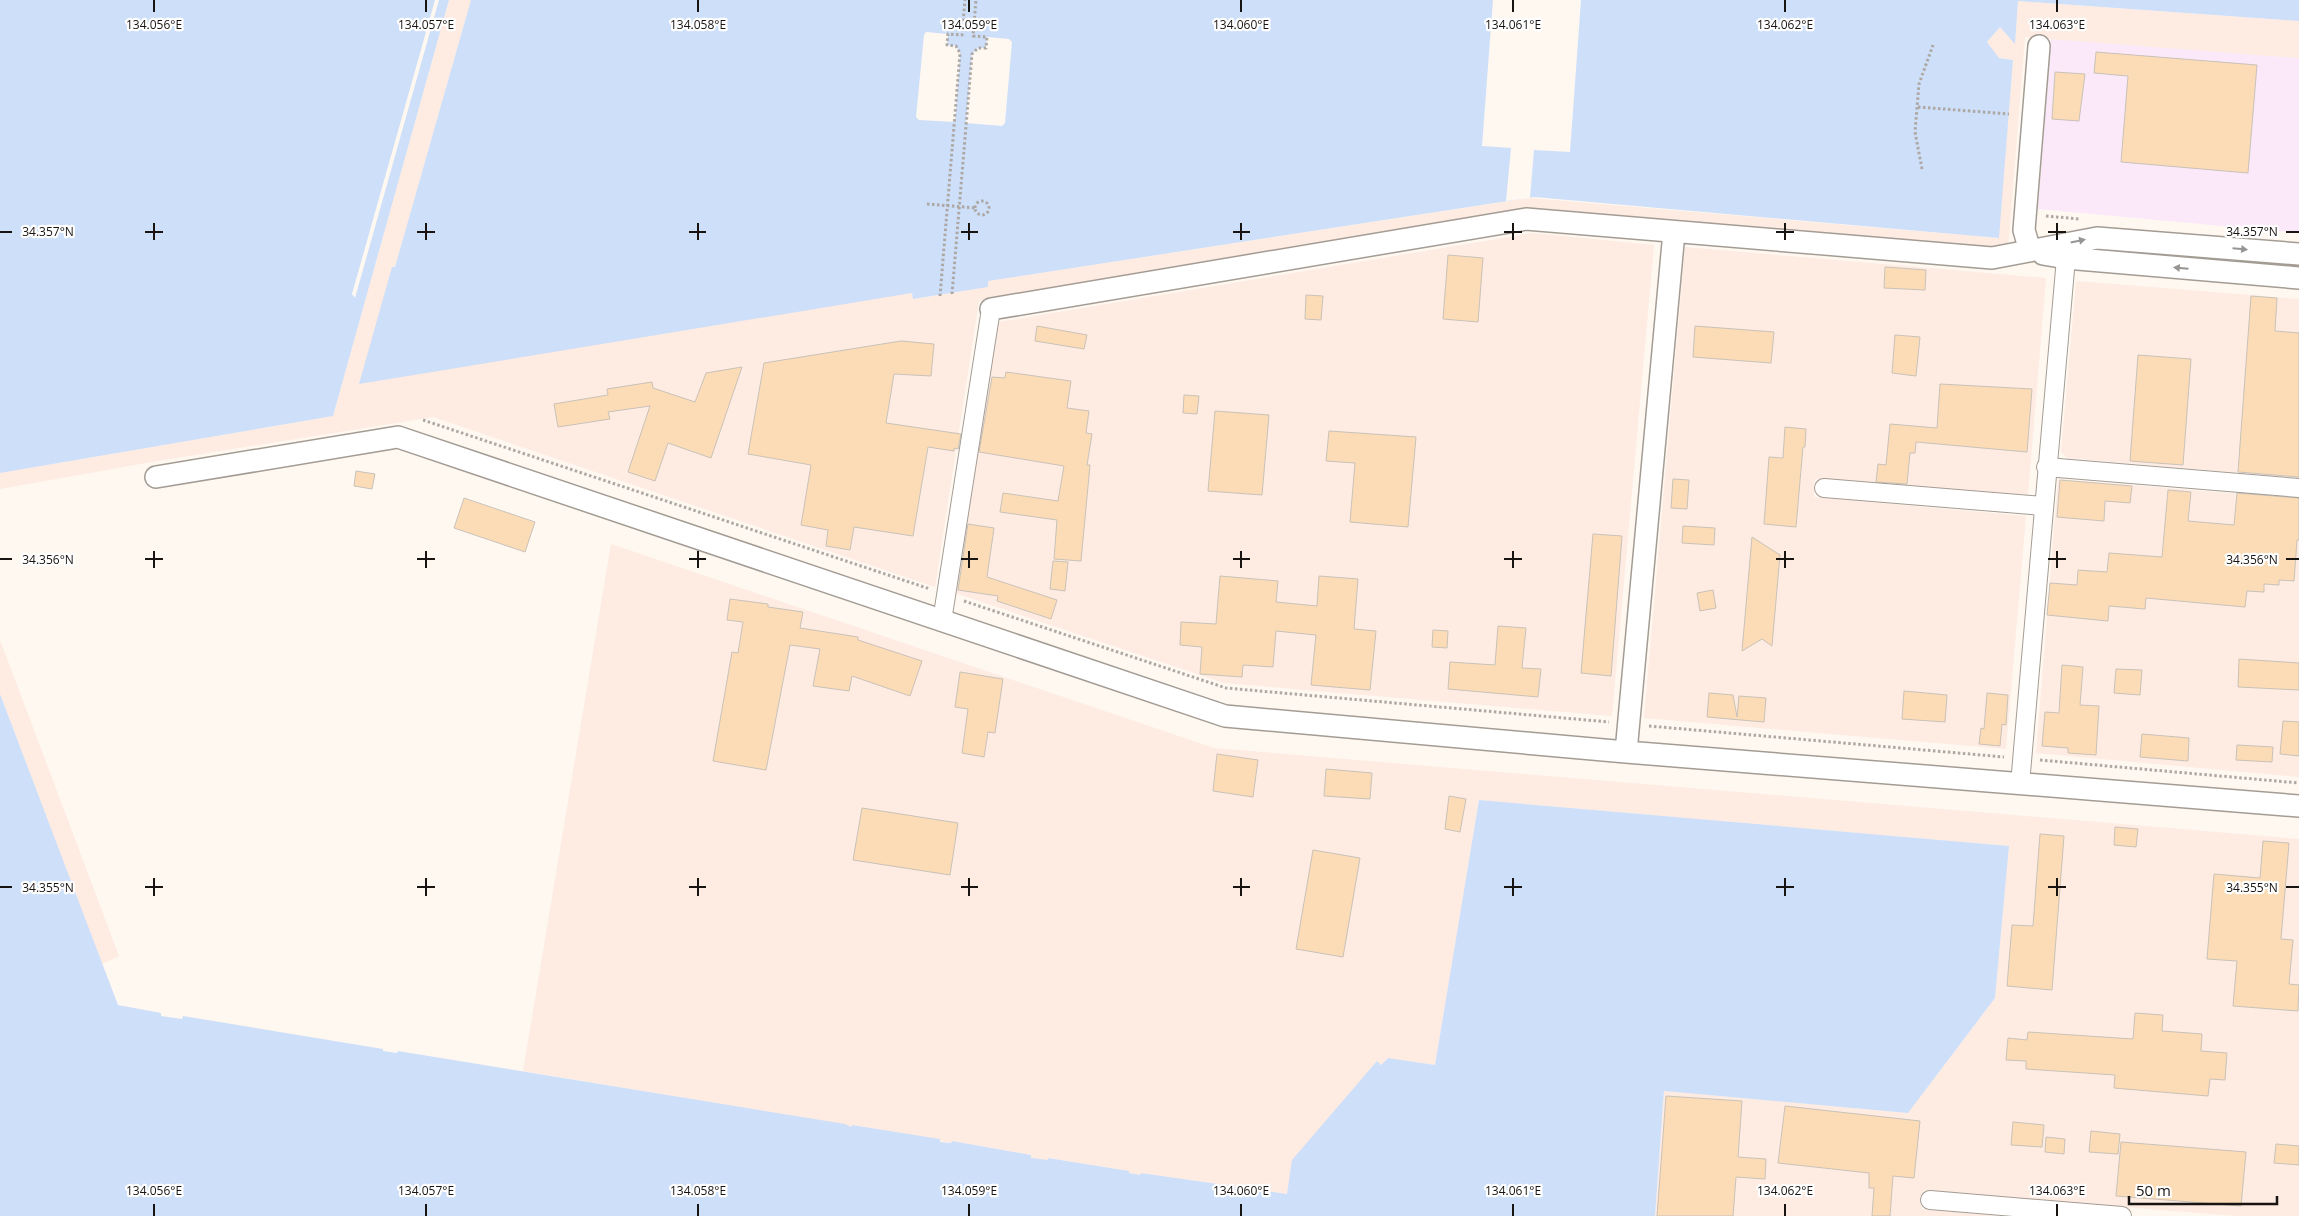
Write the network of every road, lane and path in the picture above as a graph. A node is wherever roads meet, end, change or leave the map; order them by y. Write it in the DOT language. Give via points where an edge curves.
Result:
graph roads {
  1 [pos="965,0"];
  2 [pos="976,0"];
  3 [pos="1933,45"];
  4 [pos="2038,46"];
  5 [pos="1918,107"];
  6 [pos="2009,114"];
  7 [pos="1922,169"];
  8 [pos="927,204"];
  9 [pos="948,206"];
  10 [pos="959,207"];
  11 [pos="976,208"];
  12 [pos="1674,232"];
  13 [pos="2030,251"];
  14 [pos="2299,254"];
  15 [pos="2066,258"];
  16 [pos="2299,278"];
  17 [pos="952,294"];
  18 [pos="940,296"];
  19 [pos="992,309"];
  20 [pos="423,420"];
  21 [pos="2046,467"];
  22 [pos="156,477"];
  23 [pos="1824,488"];
  24 [pos="2299,488"];
  25 [pos="2043,506"];
  26 [pos="946,595"];
  27 [pos="942,621"];
  28 [pos="1616,716"];
  29 [pos="1645,726"];
  30 [pos="1626,752"];
  31 [pos="2021,758"];
  32 [pos="2299,782"];
  33 [pos="2020,784"];
  34 [pos="2299,806"];
  35 [pos="1930,1200"];
  36 [pos="2122,1216"];
  1 -- 9 [label="path" via="962,35 948,34 947,45 956,46 960,53"];
  2 -- 10 [label="path" via="973,36 987,37 986,48 978,48 972,54"];
  3 -- 5 [label="path" via="1920,84"];
  4 -- 13 [label="street" via="2024,230"];
  5 -- 6 [label="path"];
  5 -- 7 [label="path" via="1915,132"];
  8 -- 9 [label="path"];
  9 -- 10 [label="path"];
  9 -- 18 [label="path"];
  10 -- 11 [label="path"];
  10 -- 17 [label="path"];
  11 -- 11 [label="path" via="976,214 986,215 988,204 977,202"];
  12 -- 13 [label="street" via="1992,258"];
  12 -- 19 [label="street" via="1526,219"];
  12 -- 30 [label="street"];
  13 -- 14 [label="street, one-way" via="2097,238"];
  13 -- 15 [label="street"];
  16 -- 15 [label="street, one-way"];
  15 -- 21 [label="street"];
  19 -- 26 [label="street"];
  20 -- 26 [label="path"];
  21 -- 24 [label="street"];
  21 -- 25 [label="street"];
  22 -- 27 [label="street" via="398,437"];
  23 -- 25 [label="street"];
  25 -- 31 [label="street"];
  26 -- 27 [label="street"];
  26 -- 28 [label="path" via="1226,688 1610,722"];
  27 -- 30 [label="street" via="1225,716"];
  29 -- 31 [label="path"];
  30 -- 33 [label="street"];
  31 -- 32 [label="path"];
  31 -- 33 [label="street"];
  33 -- 34 [label="street"];
  35 -- 36 [label="street"];
}
